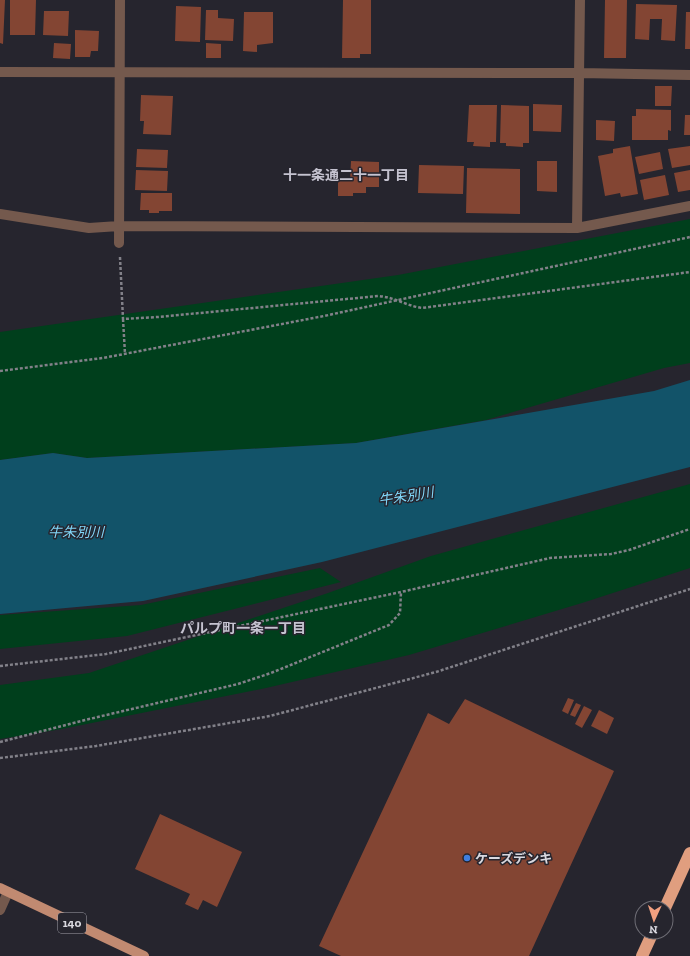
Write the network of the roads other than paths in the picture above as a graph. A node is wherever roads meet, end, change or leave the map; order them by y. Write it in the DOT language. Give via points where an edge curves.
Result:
graph roads {
  1 [pos="120,0"];
  2 [pos="580,0"];
  3 [pos="0,72"];
  4 [pos="119,73"];
  5 [pos="580,74"];
  6 [pos="690,75"];
  7 [pos="690,206"];
  8 [pos="0,214"];
  9 [pos="119,226"];
  10 [pos="577,228"];
  11 [pos="119,243"];
  12 [pos="690,853"];
  13 [pos="4,890"];
  14 [pos="669,900"];
  15 [pos="0,910"];
  16 [pos="649,940"];
  17 [pos="144,956"];
  18 [pos="642,956"];
  1 -- 4 [label="street"];
  2 -- 5 [label="street"];
  3 -- 4 [label="street"];
  4 -- 5 [label="street"];
  4 -- 9 [label="street"];
  5 -- 6 [label="street"];
  5 -- 10 [label="street"];
  7 -- 10 [label="street"];
  8 -- 9 [label="street" via="89,228"];
  9 -- 10 [label="street"];
  9 -- 11 [label="street"];
  12 -- 14 [label="highway"];
  13 -- 15 [label="street"];
  13 -- 17 [label="main road, 140"];
  16 -- 18 [label="highway"];
}
